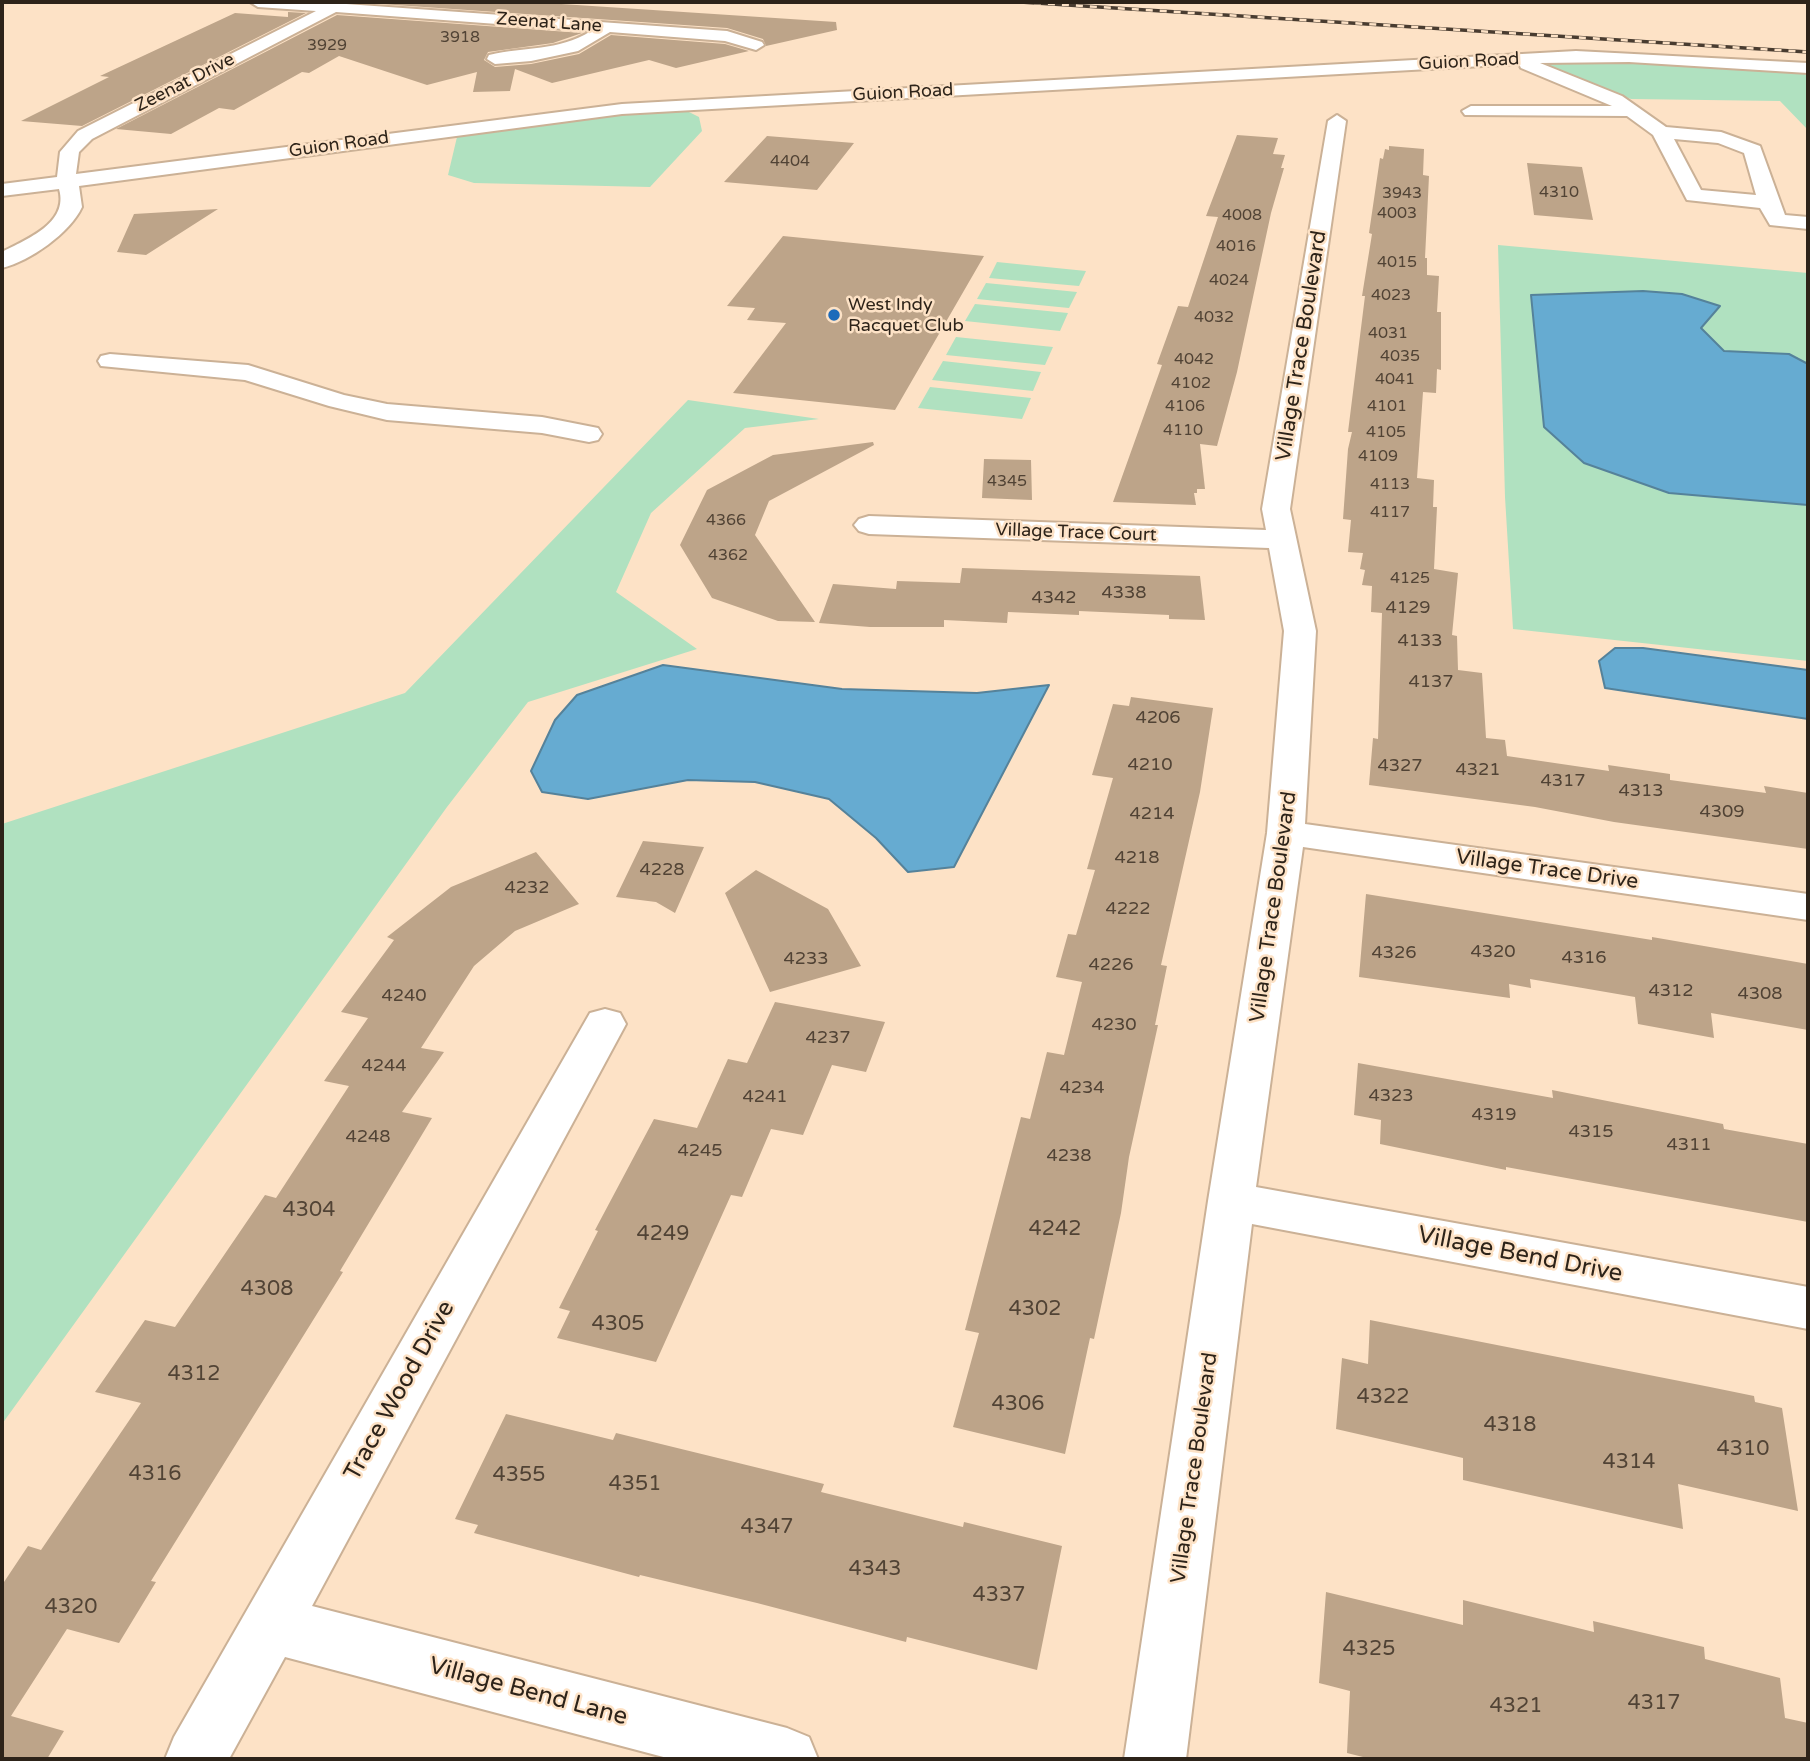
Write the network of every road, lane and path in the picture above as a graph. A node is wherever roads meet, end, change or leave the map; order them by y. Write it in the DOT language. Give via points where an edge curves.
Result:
graph roads {
  1 [pos="258,2"];
  2 [pos="334,7"];
  3 [pos="608,27"];
  4 [pos="756,45"];
  5 [pos="495,60"];
  6 [pos="1515,60"];
  7 [pos="1808,68"];
  8 [pos="1320,71"];
  9 [pos="1294,73"];
  10 [pos="1309,93"];
  11 [pos="1471,111"];
  12 [pos="1631,111"];
  13 [pos="1661,132"];
  14 [pos="68,181"];
  15 [pos="2,190"];
  16 [pos="1769,202"];
  17 [pos="1808,223"];
  18 [pos="2,261"];
  19 [pos="110,360"];
  20 [pos="589,435"];
  21 [pos="869,525"];
  22 [pos="1284,540"];
  23 [pos="1286,833"];
  24 [pos="1808,907"];
  25 [pos="605,1024"];
  26 [pos="1231,1201"];
  27 [pos="1808,1308"];
  28 [pos="270,1624"];
  29 [pos="196,1759"];
  30 [pos="787,1759"];
  31 [pos="1155,1759"];
  1 -- 2 [label="street, Zeenat Lane"];
  2 -- 3 [label="street, Zeenat Lane"];
  2 -- 14 [label="street, Zeenat Drive" via="85,135 68,151"];
  3 -- 4 [label="street, Zeenat Lane" via="727,36"];
  3 -- 5 [label="street" via="578,46"];
  6 -- 7 [label="street, Guion Road" via="1629,57"];
  6 -- 8 [label="street, Guion Road"];
  6 -- 12 [label="street" via="1616,100"];
  8 -- 9 [label="street, Guion Road"];
  8 -- 22 [label="street, Village Trace Boulevard" via="1336,106 1276,509"];
  9 -- 10 [label="street"];
  9 -- 14 [label="street, Guion Road" via="622,109"];
  11 -- 12 [label="street"];
  12 -- 13 [label="street"];
  13 -- 16 [label="street" via="1694,196"];
  13 -- 16 [label="street" via="1721,138 1753,150"];
  14 -- 15 [label="street, Guion Road"];
  14 -- 18 [label="street, Zeenat Drive" via="73,207 67,217 47,235"];
  16 -- 17 [label="street" via="1777,221"];
  19 -- 20 [label="street" via="248,373 387,412 542,425"];
  21 -- 22 [label="street, Village Trace Court"];
  22 -- 23 [label="street, Village Trace Boulevard" via="1300,631"];
  23 -- 24 [label="street, Village Trace Drive"];
  23 -- 26 [label="street, Village Trace Boulevard"];
  25 -- 28 [label="street, Trace Wood Drive"];
  26 -- 27 [label="street, Village Bend Drive"];
  26 -- 31 [label="street, Village Trace Boulevard"];
  28 -- 29 [label="street, Trace Wood Drive"];
  28 -- 30 [label="street, Village Bend Lane"];
}
